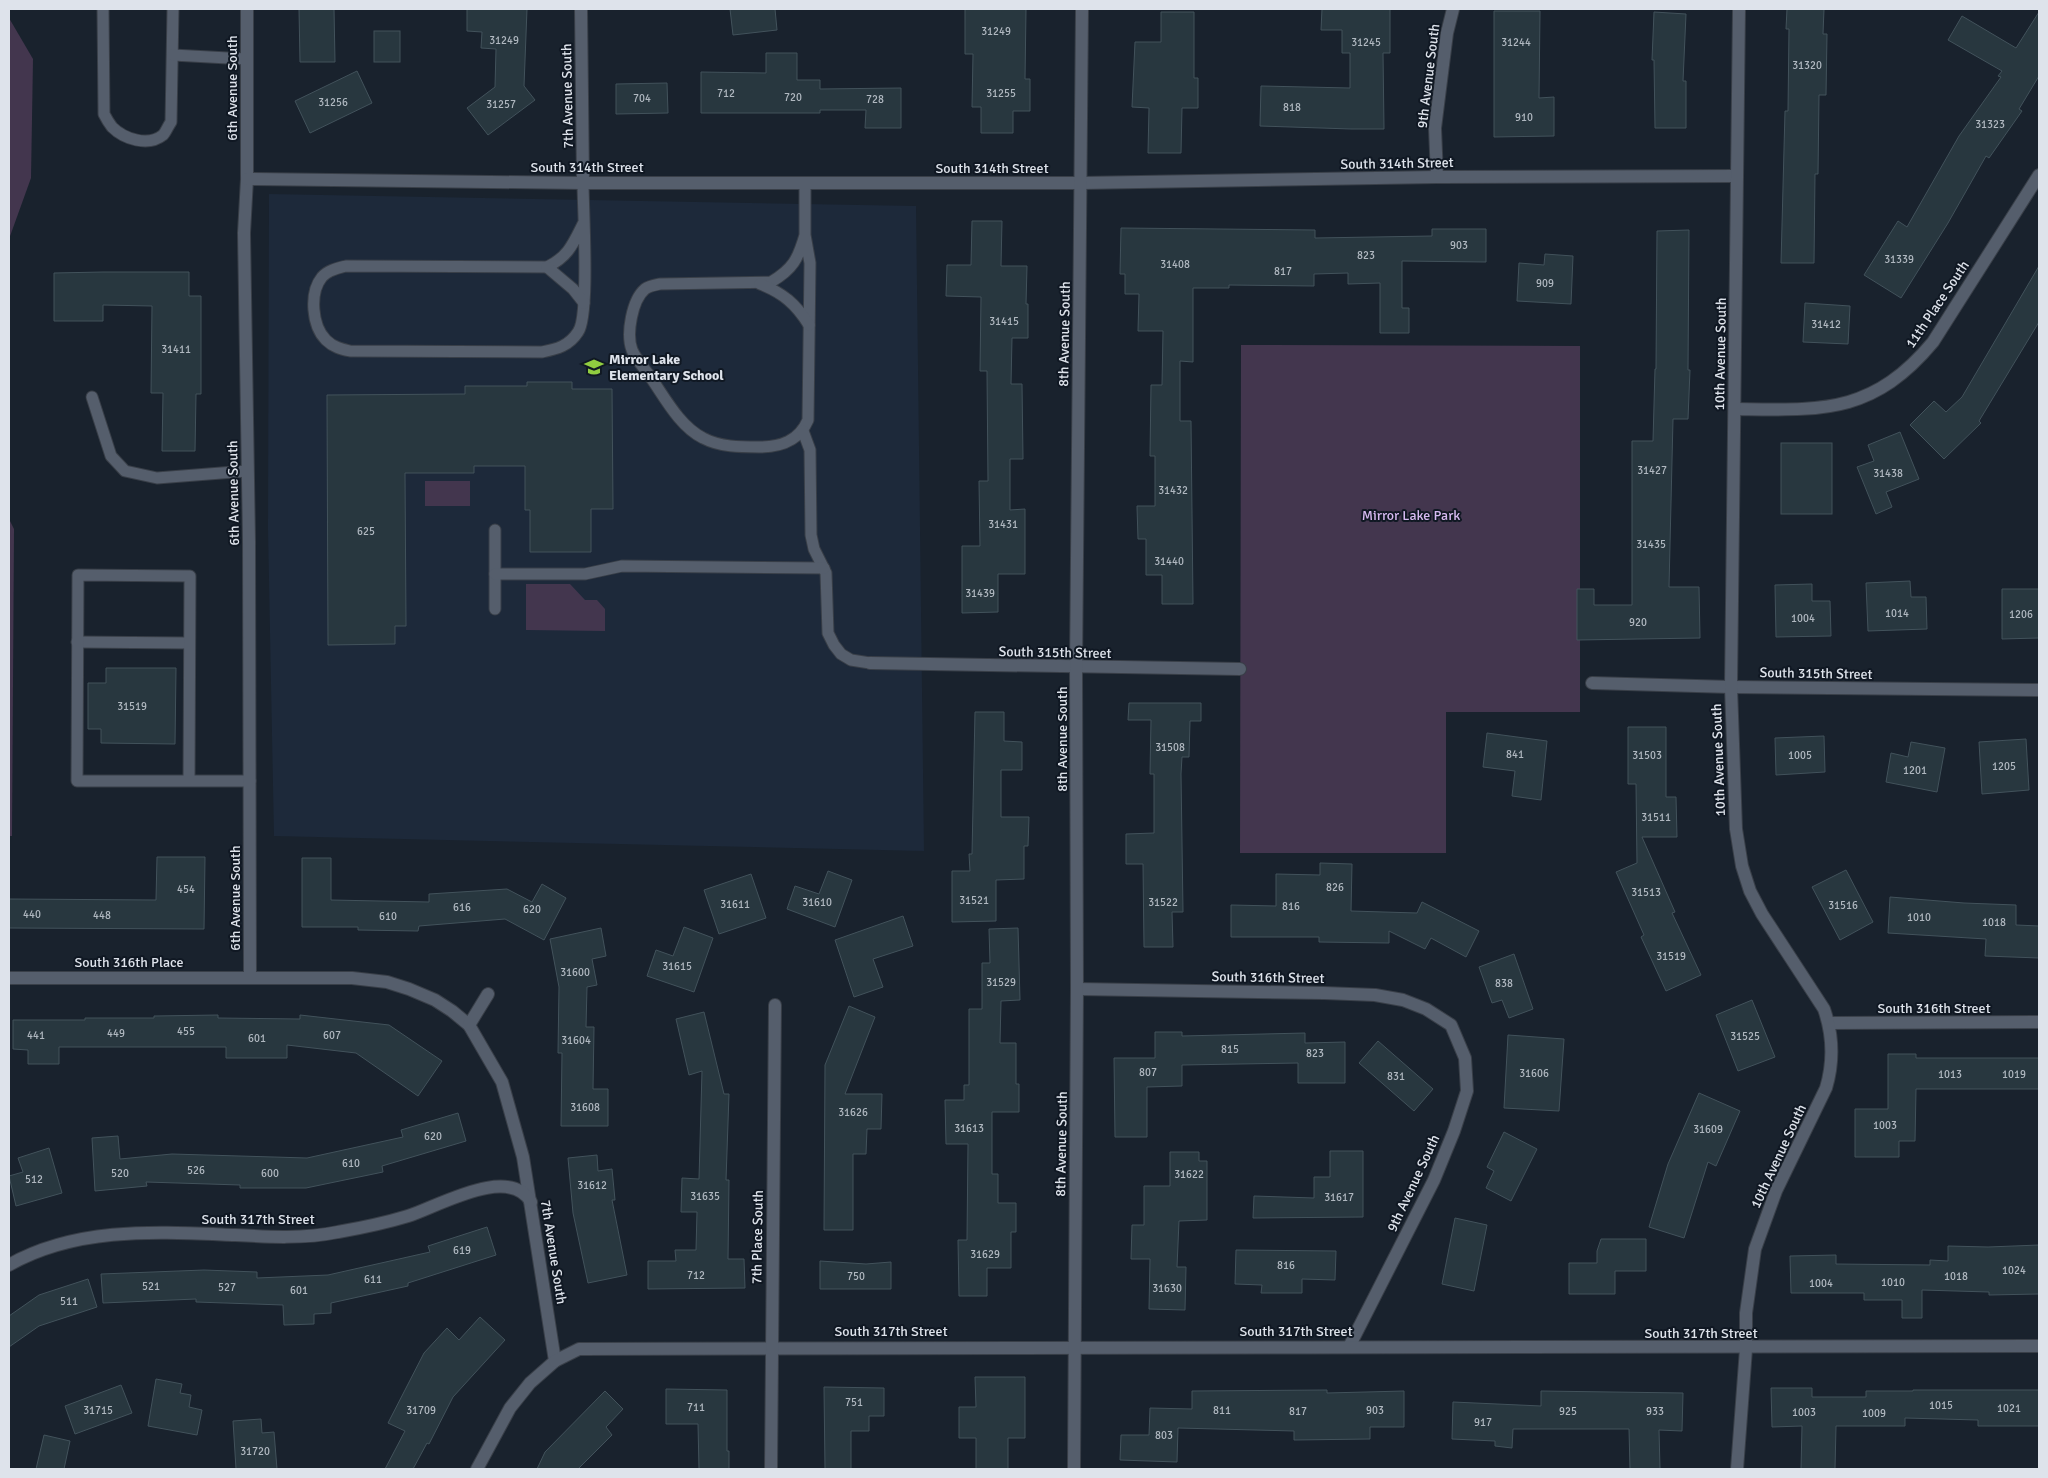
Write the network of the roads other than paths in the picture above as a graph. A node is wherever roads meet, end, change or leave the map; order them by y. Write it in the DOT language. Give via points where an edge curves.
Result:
graph roads {
  1 [pos="103,9"];
  2 [pos="173,9"];
  3 [pos="246,9"];
  4 [pos="581,9"];
  5 [pos="1082,9"];
  6 [pos="1453,9"];
  7 [pos="1739,9"];
  8 [pos="173,55"];
  9 [pos="246,58"];
  10 [pos="2039,175"];
  11 [pos="1738,176"];
  12 [pos="1437,178"];
  13 [pos="247,179"];
  14 [pos="583,183"];
  15 [pos="805,183"];
  16 [pos="1081,183"];
  17 [pos="584,224"];
  18 [pos="805,235"];
  19 [pos="547,267"];
  20 [pos="758,283"];
  21 [pos="584,303"];
  22 [pos="809,325"];
  23 [pos="92,397"];
  24 [pos="1735,409"];
  25 [pos="803,431"];
  26 [pos="247,471"];
  27 [pos="495,530"];
  28 [pos="824,568"];
  29 [pos="495,574"];
  30 [pos="495,609"];
  31 [pos="78,642"];
  32 [pos="189,643"];
  33 [pos="870,663"];
  34 [pos="1076,668"];
  35 [pos="1240,669"];
  36 [pos="1592,683"];
  37 [pos="1731,687"];
  38 [pos="2039,690"];
  39 [pos="188,781"];
  40 [pos="250,781"];
  41 [pos="250,977"];
  42 [pos="9,978"];
  43 [pos="1077,989"];
  44 [pos="488,994"];
  45 [pos="775,1005"];
  46 [pos="2039,1022"];
  47 [pos="1829,1023"];
  48 [pos="469,1025"];
  49 [pos="1451,1025"];
  50 [pos="531,1202"];
  51 [pos="9,1265"];
  52 [pos="1074,1346"];
  53 [pos="2039,1346"];
  54 [pos="771,1347"];
  55 [pos="1349,1347"];
  56 [pos="1746,1349"];
  57 [pos="555,1361"];
  58 [pos="476,1469"];
  59 [pos="770,1469"];
  60 [pos="1074,1469"];
  61 [pos="1737,1469"];
  1 -- 8 [label="lane" via="104,114 112,126 126,136 151,141 164,134 171,122"];
  2 -- 8 [label="lane"];
  3 -- 9 [label="street, 6th Avenue South"];
  4 -- 14 [label="street, 7th Avenue South"];
  5 -- 16 [label="street, 8th Avenue South"];
  6 -- 12 [label="street, 9th Avenue South" via="1435,128"];
  7 -- 11 [label="street, 10th Avenue South"];
  8 -- 9 [label="lane"];
  9 -- 13 [label="street, 6th Avenue South"];
  10 -- 24 [label="street, 11th Place South" via="1933,342 1904,372 1862,398 1841,405"];
  11 -- 12 [label="street, South 314th Street"];
  11 -- 24 [label="street, 10th Avenue South"];
  12 -- 16 [label="street, South 314th Street"];
  13 -- 14 [label="street, South 314th Street"];
  13 -- 26 [label="street, 6th Avenue South" via="244,233"];
  14 -- 15 [label="street, South 314th Street"];
  14 -- 17 [label="lane"];
  15 -- 16 [label="street, South 314th Street"];
  15 -- 18 [label="lane"];
  16 -- 34 [label="street, 8th Avenue South"];
  17 -- 19 [label="lane" via="569,250"];
  17 -- 21 [label="lane"];
  18 -- 20 [label="lane" via="798,258 791,267 771,282"];
  18 -- 22 [label="lane" via="810,263"];
  19 -- 21 [label="lane" via="574,289"];
  19 -- 21 [label="lane" via="346,266 332,270 322,278 315,292 314,312 325,339 336,348 350,352 542,352 564,346 580,331"];
  20 -- 22 [label="lane" via="790,300"];
  20 -- 25 [label="lane" via="660,284 646,288 633,309 631,348 673,408 702,438 717,444 764,447 794,440"];
  22 -- 25 [label="lane" via="808,420"];
  23 -- 26 [label="lane" via="111,456 125,471 157,478"];
  24 -- 37 [label="street, 10th Avenue South"];
  25 -- 28 [label="lane" via="810,450 811,535"];
  26 -- 40 [label="street, 6th Avenue South"];
  27 -- 29 [label="lane"];
  28 -- 29 [label="lane" via="622,566 585,574"];
  28 -- 33 [label="lane" via="828,633 841,654 851,660"];
  29 -- 30 [label="lane"];
  31 -- 32 [label="lane"];
  31 -- 32 [label="lane" via="78,575 190,576"];
  31 -- 39 [label="lane" via="77,781"];
  32 -- 39 [label="lane"];
  33 -- 34 [label="street, South 315th Street"];
  34 -- 35 [label="street, South 315th Street"];
  34 -- 43 [label="street, 8th Avenue South"];
  36 -- 37 [label="street, South 315th Street"];
  37 -- 38 [label="street, South 315th Street"];
  37 -- 47 [label="street, 10th Avenue South" via="1736,829 1747,882 1762,914 1816,995"];
  39 -- 40 [label="lane"];
  40 -- 41 [label="street, 6th Avenue South"];
  41 -- 42 [label="street, South 316th Place"];
  41 -- 48 [label="street, 7th Avenue South" via="352,978 387,982 435,1000"];
  43 -- 49 [label="street, South 316th Street" via="1375,995 1411,1003"];
  43 -- 52 [label="street, 8th Avenue South"];
  44 -- 48 [label="street"];
  45 -- 54 [label="street, 7th Place South"];
  46 -- 47 [label="street, South 316th Street"];
  47 -- 56 [label="street, 10th Avenue South" via="1832,1062 1826,1088 1776,1191 1755,1249 1747,1298"];
  48 -- 50 [label="street, 7th Avenue South" via="502,1082"];
  49 -- 55 [label="street, 9th Avenue South" via="1465,1058 1467,1092 1434,1180"];
  50 -- 51 [label="street, South 317th Street" via="510,1188 486,1188 410,1216 327,1234 269,1237 129,1232 58,1244 27,1254"];
  50 -- 57 [label="street, 7th Avenue South"];
  52 -- 54 [label="street, South 317th Street"];
  52 -- 55 [label="street, South 317th Street"];
  52 -- 60 [label="street, 8th Avenue South"];
  53 -- 56 [label="street, South 317th Street"];
  54 -- 57 [label="street, South 317th Street" via="579,1349"];
  54 -- 59 [label="street, 7th Place South"];
  55 -- 56 [label="street, South 317th Street"];
  56 -- 61 [label="street, 10th Avenue South"];
  57 -- 58 [label="street" via="530,1383 510,1408"];
}
